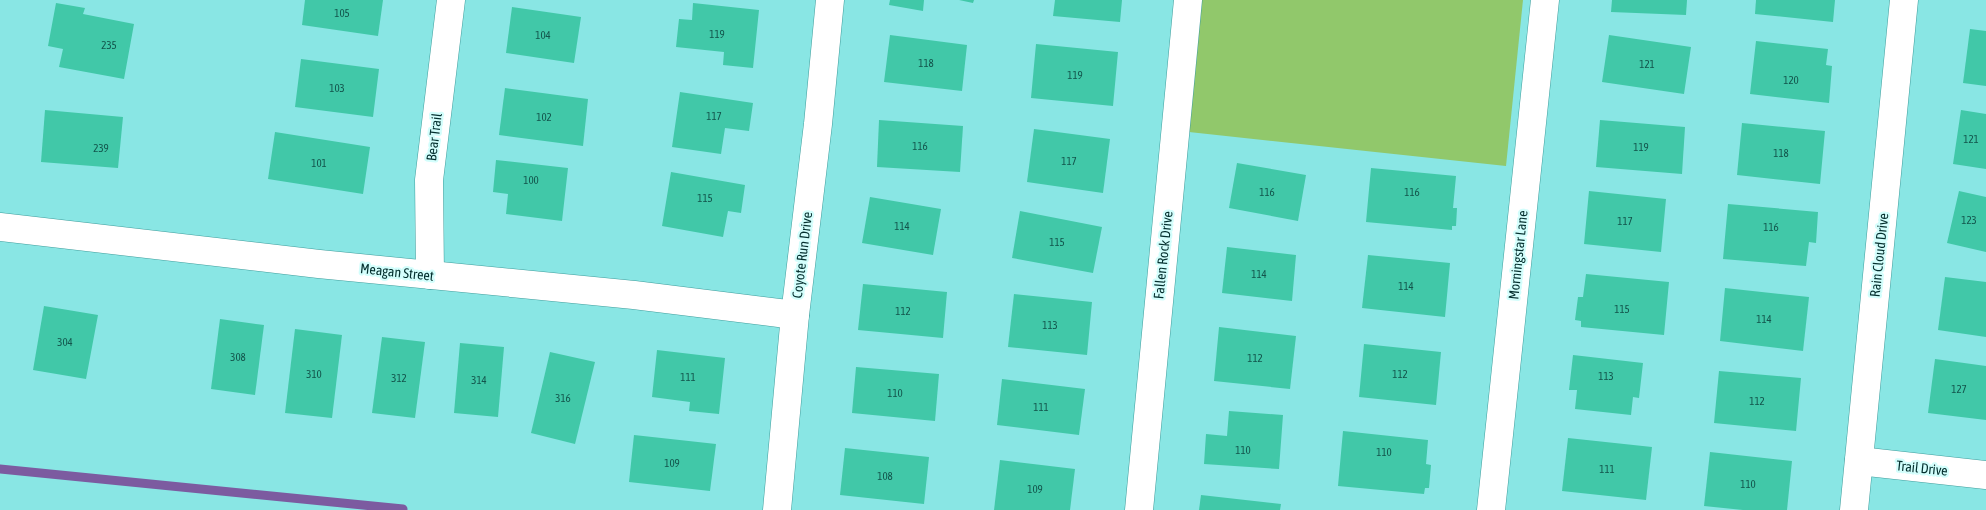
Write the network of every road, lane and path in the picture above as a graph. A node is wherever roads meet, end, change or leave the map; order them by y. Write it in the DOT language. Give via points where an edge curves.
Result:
graph roads {
  1 [pos="451,0"];
  2 [pos="830,0"];
  3 [pos="1188,0"];
  4 [pos="1545,0"];
  5 [pos="1904,0"];
  6 [pos="0,227"];
  7 [pos="430,275"];
  8 [pos="795,314"];
  9 [pos="1859,462"];
  10 [pos="1986,475"];
  11 [pos="777,510"];
  12 [pos="1139,510"];
  13 [pos="1490,510"];
  14 [pos="1854,510"];
  1 -- 7 [label="street, Bear Trail" via="429,180"];
  2 -- 8 [label="street, Coyote Run Drive"];
  3 -- 12 [label="street, Fallen Rock Drive"];
  4 -- 13 [label="street, Morningstar Lane"];
  5 -- 9 [label="street, Rain Cloud Drive"];
  6 -- 7 [label="street, Meagan Street"];
  7 -- 8 [label="street, Meagan Street"];
  8 -- 11 [label="street, Coyote Run Drive"];
  9 -- 10 [label="street, Trail Drive"];
  9 -- 14 [label="street, Rain Cloud Drive"];
}
